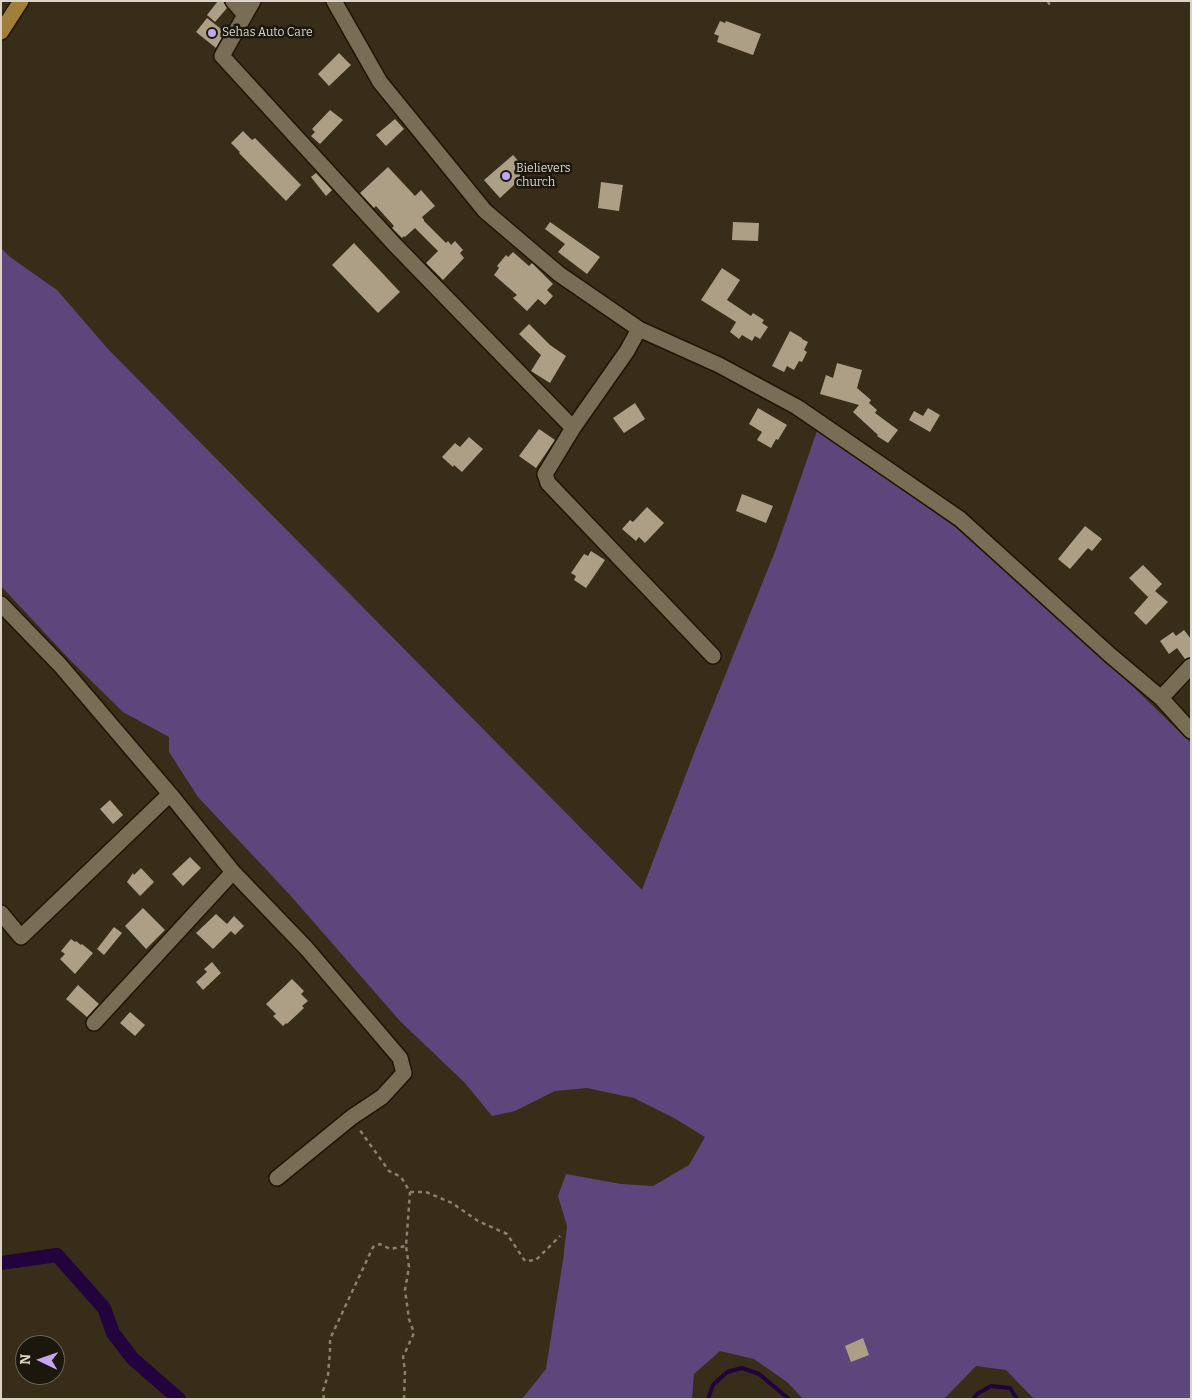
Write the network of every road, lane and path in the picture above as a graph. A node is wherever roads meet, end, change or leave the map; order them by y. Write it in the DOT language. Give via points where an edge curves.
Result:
graph roads {
  1 [pos="20,1"];
  2 [pos="233,1"];
  3 [pos="253,1"];
  4 [pos="334,1"];
  5 [pos="1048,1"];
  6 [pos="1051,8"];
  7 [pos="245,15"];
  8 [pos="1,32"];
  9 [pos="639,329"];
  10 [pos="573,428"];
  11 [pos="4,613"];
  12 [pos="713,656"];
  13 [pos="1191,666"];
  14 [pos="1161,698"];
  15 [pos="1191,731"];
  16 [pos="170,794"];
  17 [pos="232,872"];
  18 [pos="1,913"];
  19 [pos="94,1024"];
  20 [pos="352,1117"];
  21 [pos="276,1178"];
  22 [pos="410,1192"];
  23 [pos="560,1236"];
  24 [pos="406,1246"];
  25 [pos="324,1399"];
  26 [pos="404,1399"];
  1 -- 8 [label="main road"];
  2 -- 7 [label="street"];
  3 -- 7 [label="street"];
  4 -- 9 [label="street" via="380,82 484,212 559,274"];
  5 -- 6 [label="path"];
  7 -- 10 [label="street" via="222,56 395,245"];
  9 -- 10 [label="street"];
  9 -- 14 [label="street" via="719,365 798,407 960,519"];
  10 -- 12 [label="street" via="545,474 548,482"];
  11 -- 16 [label="street" via="60,666"];
  13 -- 14 [label="street"];
  14 -- 15 [label="street"];
  16 -- 17 [label="street"];
  16 -- 18 [label="street" via="21,937"];
  17 -- 19 [label="street"];
  17 -- 20 [label="street" via="307,948 400,1058 404,1073 382,1097"];
  20 -- 21 [label="street"];
  20 -- 22 [label="path" via="389,1171 401,1177"];
  22 -- 23 [label="path" via="426,1192 452,1202 478,1221 507,1234 525,1261 536,1260"];
  22 -- 24 [label="path"];
  24 -- 25 [label="path" via="390,1249 380,1244 373,1247 330,1338"];
  24 -- 26 [label="path" via="409,1267 406,1290 414,1333 403,1357"];
}
